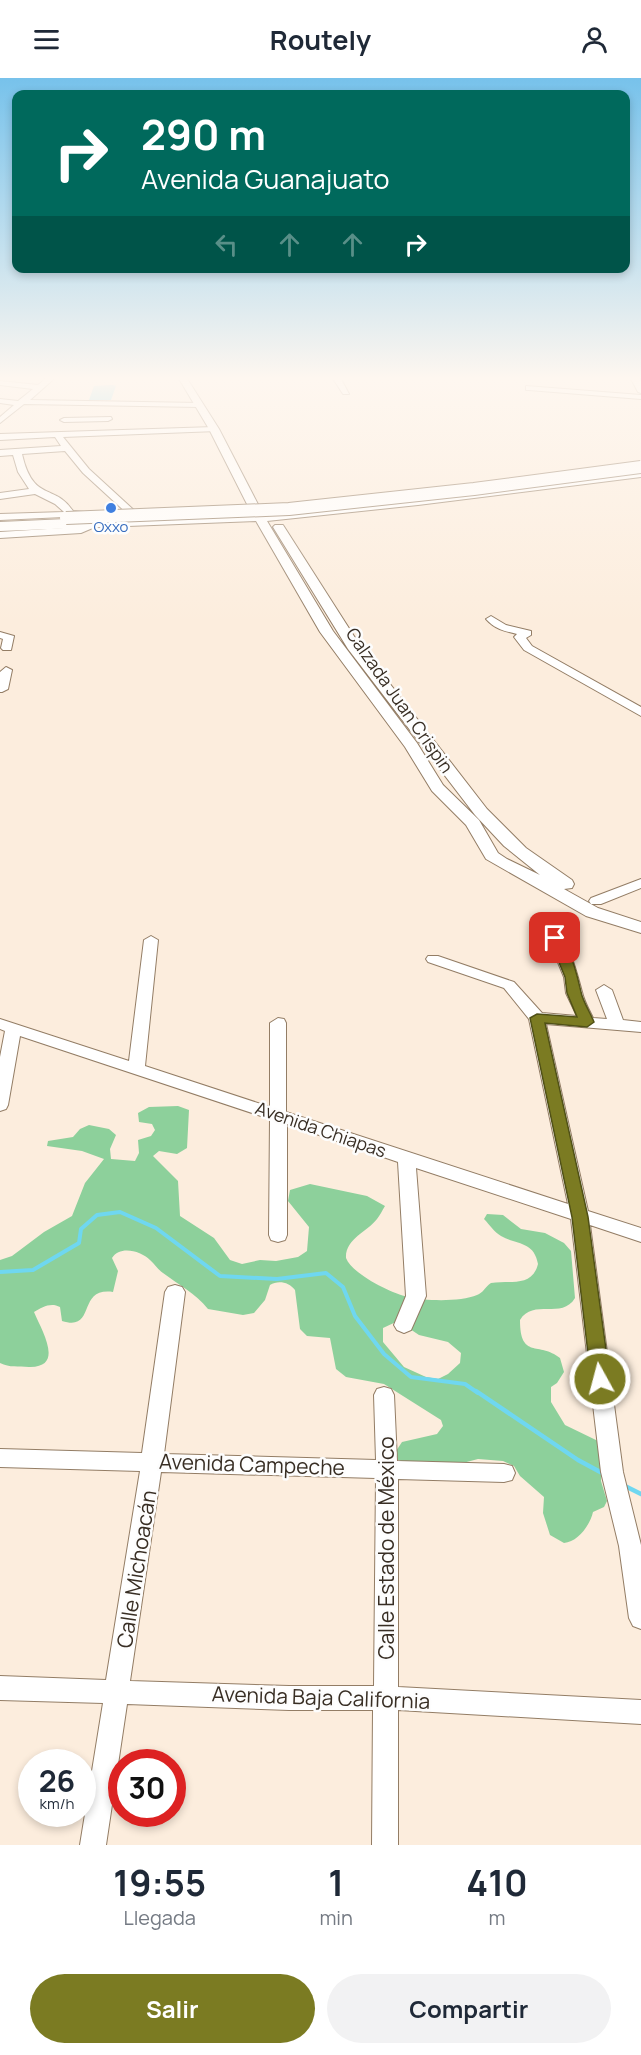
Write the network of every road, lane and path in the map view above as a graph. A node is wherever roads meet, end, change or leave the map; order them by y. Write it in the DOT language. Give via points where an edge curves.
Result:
graph roads {
  1 [pos="19,459"];
  2 [pos="76,459"];
  3 [pos="233,459"];
  4 [pos="641,469"];
  5 [pos="36,491"];
  6 [pos="438,495"];
  7 [pos="1,500"];
  8 [pos="133,514"];
  9 [pos="264,514"];
  10 [pos="68,518"];
  11 [pos="1,524"];
  12 [pos="491,619"];
  13 [pos="0,635"];
  14 [pos="7,648"];
  15 [pos="8,671"];
  16 [pos="2,689"];
  17 [pos="641,712"];
  18 [pos="522,852"];
  19 [pos="496,858"];
  20 [pos="641,883"];
  21 [pos="596,901"];
  22 [pos="641,920"];
  23 [pos="641,928"];
  24 [pos="555,938"];
  25 [pos="152,940"];
  26 [pos="434,959"];
  27 [pos="604,990"];
  28 [pos="537,1018"];
  29 [pos="587,1022"];
  30 [pos="278,1023"];
  31 [pos="618,1025"];
  32 [pos="6,1026"];
  33 [pos="641,1027"];
  34 [pos="136,1069"];
  35 [pos="0,1106"];
  36 [pos="279,1114"];
  37 [pos="407,1158"];
  38 [pos="580,1217"];
  39 [pos="278,1235"];
  40 [pos="641,1235"];
  41 [pos="176,1292"];
  42 [pos="404,1325"];
  43 [pos="384,1395"];
  44 [pos="0,1458"];
  45 [pos="152,1461"];
  46 [pos="387,1468"];
  47 [pos="504,1473"];
  48 [pos="641,1618"];
  49 [pos="0,1688"];
  50 [pos="117,1692"];
  51 [pos="386,1698"];
  52 [pos="641,1712"];
  53 [pos="93,1845"];
  54 [pos="385,1845"];
  1 -- 5 [label="street" via="21,471"];
  2 -- 8 [label="street"];
  3 -- 9 [label="main road"];
  4 -- 6 [label="main road"];
  4 -- 6 [label="main road" via="471,496"];
  4 -- 10 [label="highway, bridge" via="462,495 296,512"];
  5 -- 7 [label="street"];
  5 -- 10 [label="street" via="60,501"];
  6 -- 9 [label="main road, bridge" via="414,493"];
  6 -- 9 [label="main road" via="305,514 284,522"];
  8 -- 9 [label="main road"];
  8 -- 10 [label="street"];
  8 -- 11 [label="main road"];
  9 -- 11 [label="main road" via="239,519 92,525"];
  9 -- 18 [label="main road, Calzada Juan Crispin" via="353,646 481,812"];
  9 -- 19 [label="main road, Calzada Juan Crispin" via="327,632 412,746 437,788 467,814"];
  10 -- 11 [label="highway"];
  12 -- 17 [label="street" via="502,627 526,633 519,637 528,648"];
  13 -- 14 [label="street" via="9,636"];
  15 -- 16 [label="street"];
  18 -- 19 [label="main road" via="518,864"];
  18 -- 21 [label="main road, Calzada Juan Crispin"];
  19 -- 23 [label="main road" via="592,912"];
  20 -- 21 [label="street"];
  21 -- 22 [label="main road, Calzada Juan Crispin"];
  24 -- 29 [label="street"];
  25 -- 34 [label="street"];
  26 -- 28 [label="street" via="509,985"];
  27 -- 31 [label="street"];
  28 -- 29 [label="street"];
  28 -- 38 [label="street"];
  29 -- 31 [label="street"];
  30 -- 36 [label="street"];
  31 -- 33 [label="street"];
  32 -- 34 [label="street, Avenida Chiapas"];
  32 -- 35 [label="street"];
  34 -- 36 [label="street, Avenida Chiapas"];
  36 -- 37 [label="street, Avenida Chiapas"];
  36 -- 39 [label="street"];
  37 -- 38 [label="street, Avenida Chiapas"];
  37 -- 42 [label="street" via="416,1296"];
  38 -- 40 [label="street, Avenida Chiapas"];
  38 -- 48 [label="street" via="612,1472 630,1546"];
  41 -- 45 [label="street, Calle Michoacán"];
  43 -- 46 [label="street, Calle Estado de México"];
  44 -- 45 [label="street, Avenida Campeche"];
  45 -- 46 [label="street, Avenida Campeche"];
  45 -- 50 [label="street, Calle Michoacán"];
  46 -- 47 [label="street, Avenida Campeche"];
  46 -- 51 [label="street, Calle Estado de México"];
  49 -- 50 [label="street, Avenida Baja California"];
  50 -- 51 [label="street, Avenida Baja California"];
  50 -- 53 [label="street, Calle Michoacán"];
  51 -- 52 [label="street, Avenida Baja California"];
  51 -- 54 [label="street, Calle Estado de México"];
}
